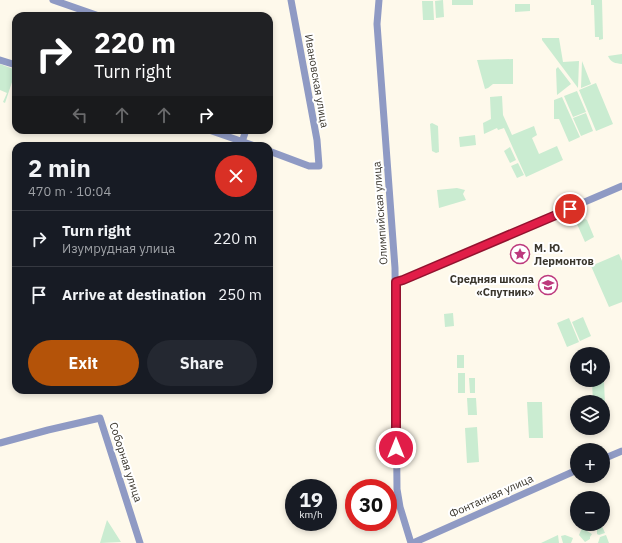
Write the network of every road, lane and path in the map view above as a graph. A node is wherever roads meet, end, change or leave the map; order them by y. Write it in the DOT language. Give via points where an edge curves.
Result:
graph roads {
  1 [pos="53,0"];
  2 [pos="291,0"];
  3 [pos="380,0"];
  4 [pos="88,12"];
  5 [pos="0,60"];
  6 [pos="12,64"];
  7 [pos="220,134"];
  8 [pos="245,134"];
  9 [pos="242,142"];
  10 [pos="273,152"];
  11 [pos="622,186"];
  12 [pos="396,282"];
  13 [pos="0,443"];
  14 [pos="622,451"];
  15 [pos="610,456"];
  16 [pos="570,473"];
  17 [pos="140,543"];
  18 [pos="412,543"];
  1 -- 4 [label="street"];
  2 -- 10 [label="street, Ивановская улица" via="317,140 319,166 309,166"];
  3 -- 12 [label="street, Олимпийская улица" via="377,24"];
  5 -- 6 [label="street"];
  7 -- 9 [label="street"];
  8 -- 9 [label="street"];
  11 -- 12 [label="street"];
  12 -- 18 [label="street, Олимпийская улица" via="397,488 400,507"];
  13 -- 17 [label="street, Соборная улица" via="100,418"];
  14 -- 15 [label="street"];
  16 -- 18 [label="street, Фонтанная улица"];
}
